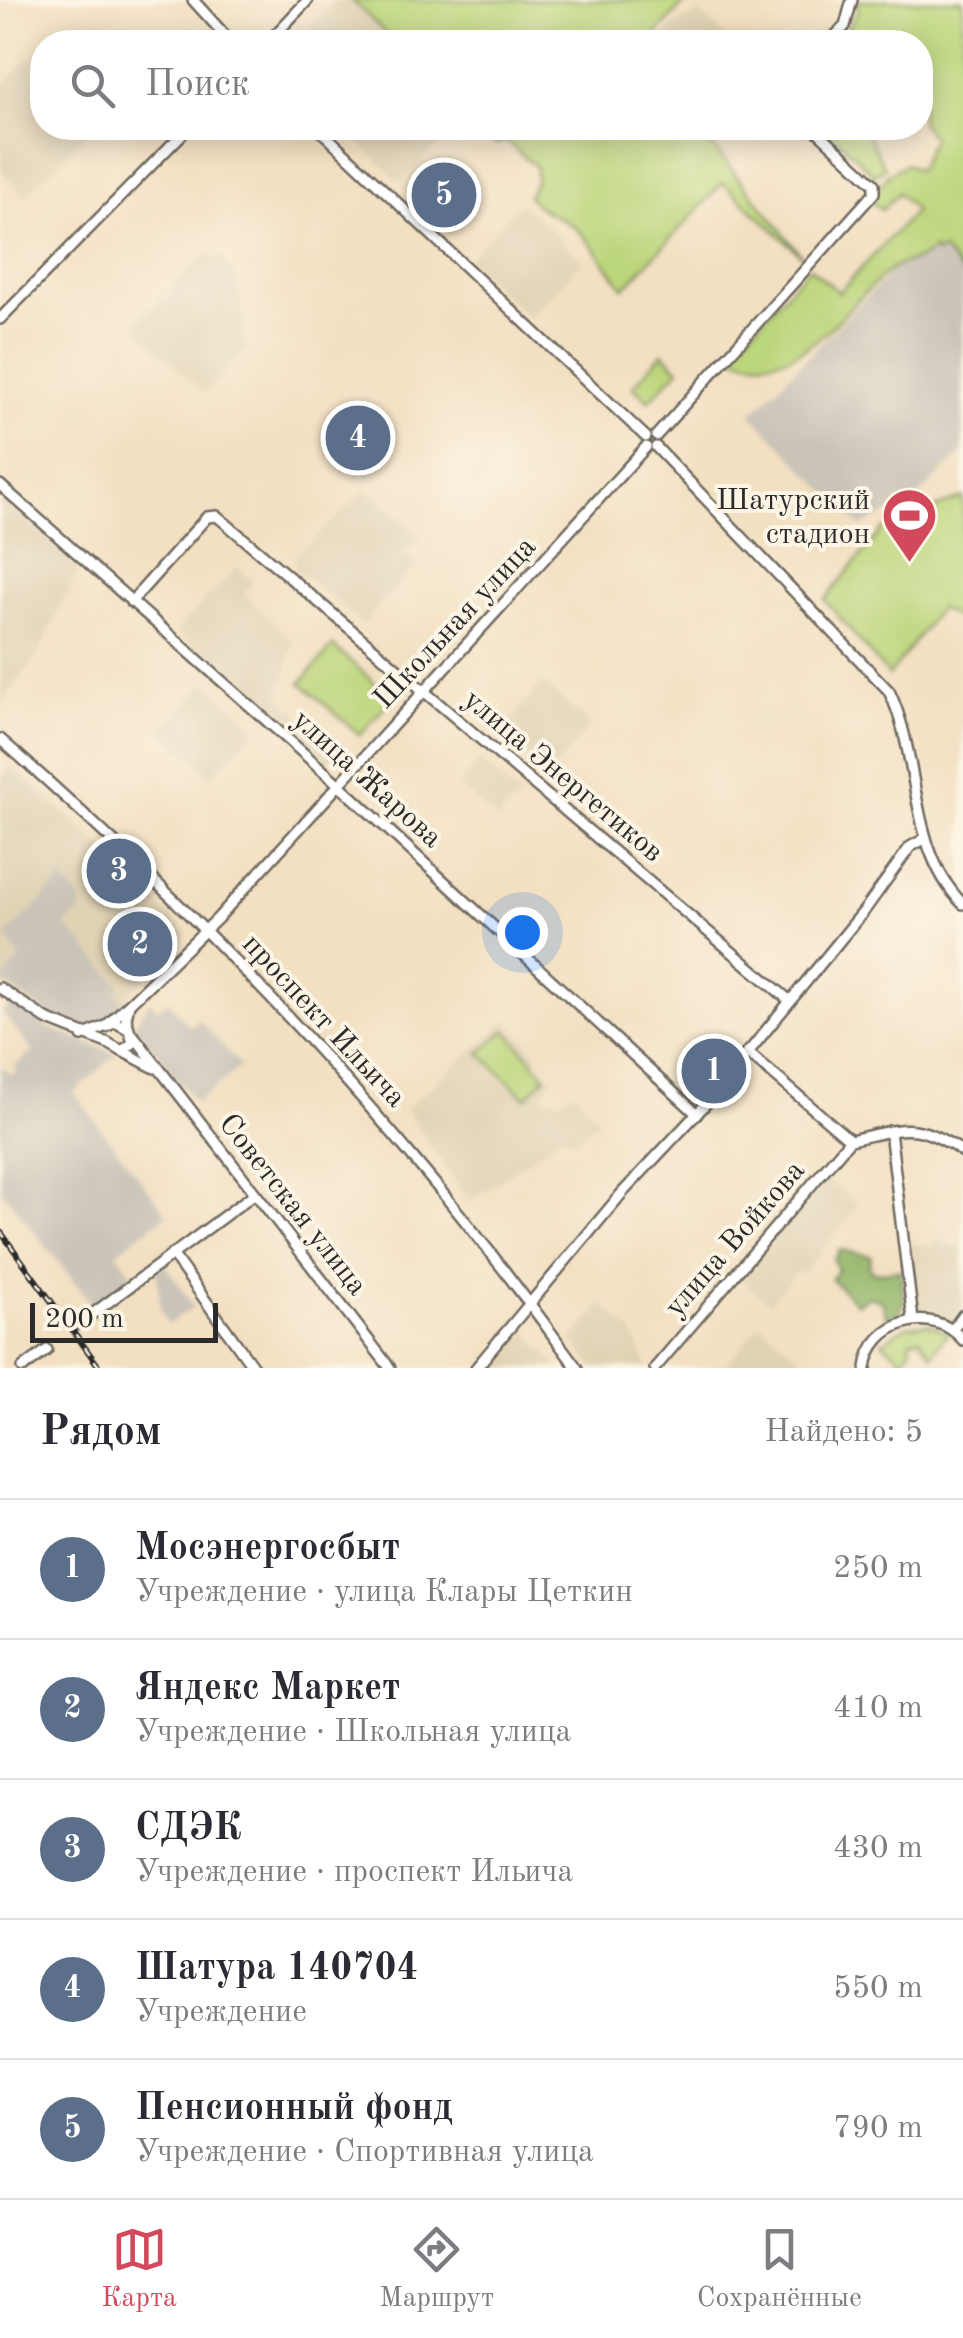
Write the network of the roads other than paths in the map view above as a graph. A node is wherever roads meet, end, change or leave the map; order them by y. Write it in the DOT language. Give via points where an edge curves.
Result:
graph roads {
  1 [pos="193,0"];
  2 [pos="308,0"];
  3 [pos="852,0"];
  4 [pos="220,30"];
  5 [pos="279,30"];
  6 [pos="841,30"];
  7 [pos="176,140"];
  8 [pos="331,140"];
  9 [pos="826,140"];
  10 [pos="0,319"];
  11 [pos="651,442"];
  12 [pos="0,485"];
  13 [pos="130,602"];
  14 [pos="424,690"];
  15 [pos="0,739"];
  16 [pos="339,785"];
  17 [pos="926,838"];
  18 [pos="963,904"];
  19 [pos="206,930"];
  20 [pos="0,988"];
  21 [pos="790,1001"];
  22 [pos="130,1002"];
  23 [pos="106,1026"];
  24 [pos="131,1032"];
  25 [pos="82,1036"];
  26 [pos="107,1044"];
  27 [pos="122,1051"];
  28 [pos="747,1052"];
  29 [pos="158,1070"];
  30 [pos="697,1114"];
  31 [pos="890,1131"];
  32 [pos="850,1140"];
  33 [pos="963,1152"];
  34 [pos="254,1194"];
  35 [pos="172,1254"];
  36 [pos="531,1304"];
  37 [pos="963,1314"];
  38 [pos="914,1320"];
  39 [pos="79,1324"];
  40 [pos="953,1329"];
  41 [pos="963,1340"];
  42 [pos="46,1350"];
  43 [pos="23,1368"];
  44 [pos="254,1368"];
  45 [pos="390,1368"];
  46 [pos="476,1368"];
  47 [pos="577,1368"];
  48 [pos="655,1368"];
  49 [pos="866,1368"];
  1 -- 4 [label="street"];
  2 -- 5 [label="street"];
  3 -- 6 [label="street"];
  7 -- 10 [label="street"];
  8 -- 11 [label="street"];
  9 -- 11 [label="street, Школьная улица" via="875,189"];
  11 -- 14 [label="street, Школьная улица"];
  11 -- 17 [label="street" via="889,691"];
  12 -- 13 [label="street, улица Жарова"];
  13 -- 14 [label="street, улица Энергетиков" via="212,513"];
  13 -- 16 [label="street, улица Жарова"];
  14 -- 16 [label="street, Школьная улица"];
  14 -- 21 [label="street, улица Энергетиков"];
  15 -- 19 [label="street, проспект Ильича"];
  16 -- 19 [label="street, Школьная улица"];
  16 -- 30 [label="street, улица Жарова"];
  17 -- 18 [label="street" via="946,884"];
  17 -- 21 [label="street" via="910,847"];
  19 -- 22 [label="street, Школьная улица"];
  19 -- 36 [label="street, проспект Ильича" via="390,1126"];
  20 -- 25 [label="street"];
  21 -- 28 [label="street"];
  22 -- 23 [label="street, Школьная улица"];
  22 -- 24 [label="street"];
  23 -- 24 [label="street" via="116,1022"];
  23 -- 25 [label="street"];
  23 -- 26 [label="street"];
  24 -- 27 [label="street" via="130,1048"];
  24 -- 29 [label="street, Советская улица"];
  25 -- 26 [label="street"];
  26 -- 27 [label="street"];
  27 -- 29 [label="street, Советская улица"];
  28 -- 30 [label="street"];
  28 -- 32 [label="street"];
  29 -- 34 [label="street, Советская улица"];
  30 -- 36 [label="street" via="622,1192"];
  31 -- 32 [label="street"];
  31 -- 33 [label="street" via="931,1131"];
  31 -- 38 [label="street"];
  32 -- 48 [label="street, улица Войкова"];
  34 -- 35 [label="street"];
  34 -- 45 [label="street, Советская улица"];
  35 -- 39 [label="street"];
  35 -- 44 [label="street"];
  36 -- 46 [label="street"];
  36 -- 47 [label="street, проспект Ильича"];
  37 -- 40 [label="street"];
  38 -- 40 [label="street"];
  38 -- 49 [label="street" via="887,1330"];
  40 -- 41 [label="street"];
  42 -- 43 [label="street"];
}
